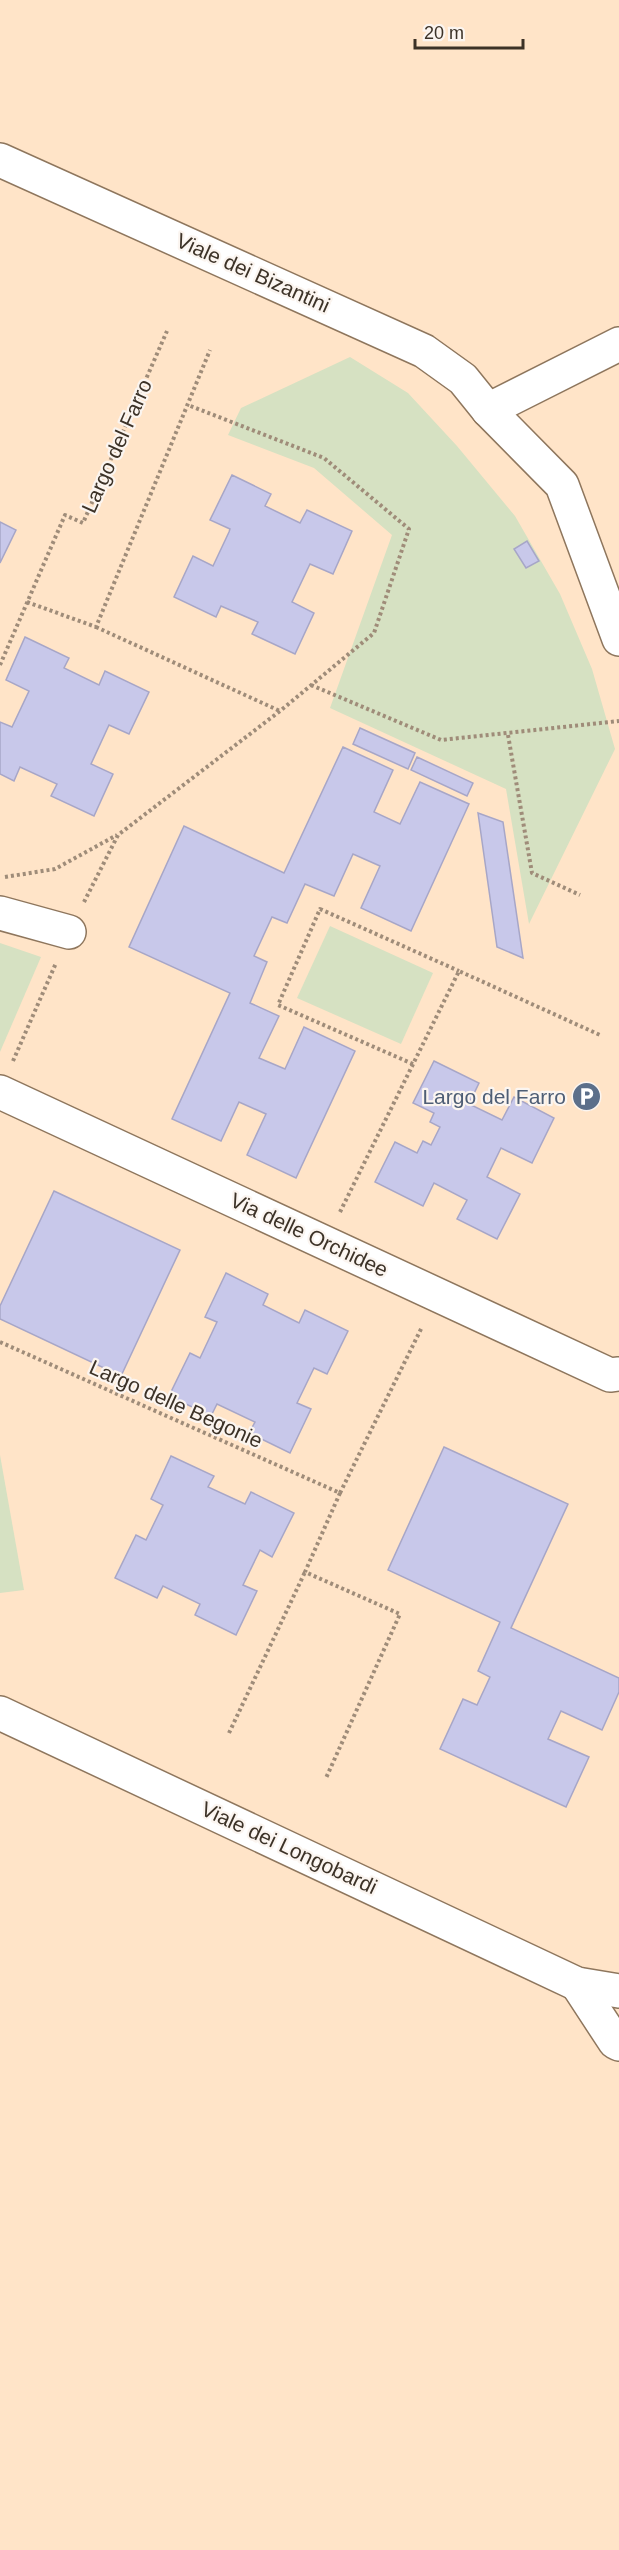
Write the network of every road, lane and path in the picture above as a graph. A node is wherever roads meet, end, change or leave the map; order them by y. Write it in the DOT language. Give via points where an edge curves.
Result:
graph roads {
  1 [pos="0,160"];
  2 [pos="167,331"];
  3 [pos="619,345"];
  4 [pos="210,350"];
  5 [pos="188,405"];
  6 [pos="488,410"];
  7 [pos="27,602"];
  8 [pos="96,627"];
  9 [pos="619,639"];
  10 [pos="0,664"];
  11 [pos="311,685"];
  12 [pos="280,711"];
  13 [pos="619,721"];
  14 [pos="508,735"];
  15 [pos="118,835"];
  16 [pos="0,877"];
  17 [pos="580,895"];
  18 [pos="0,912"];
  19 [pos="69,932"];
  20 [pos="459,970"];
  21 [pos="600,1035"];
  22 [pos="413,1064"];
  23 [pos="5,1081"];
  24 [pos="325,1243"];
  25 [pos="437,1295"];
  26 [pos="0,1342"];
  27 [pos="619,1374"];
  28 [pos="340,1493"];
  29 [pos="305,1572"];
  30 [pos="0,1713"];
  31 [pos="229,1734"];
  32 [pos="326,1778"];
  33 [pos="619,1977"];
  34 [pos="577,1984"];
  35 [pos="619,1991"];
  36 [pos="619,2044"];
  1 -- 6 [label="street, Viale dei Bizantini" via="424,351 463,379"];
  2 -- 7 [label="path, Largo del Farro" via="83,523 65,515"];
  3 -- 6 [label="street"];
  4 -- 5 [label="path"];
  5 -- 8 [label="path"];
  5 -- 11 [label="path" via="324,458 409,529 374,633"];
  6 -- 9 [label="street, Viale dei Bizantini" via="562,485"];
  7 -- 8 [label="path"];
  7 -- 10 [label="path, Largo del Farro"];
  8 -- 12 [label="path"];
  11 -- 12 [label="path"];
  11 -- 14 [label="path" via="441,740"];
  12 -- 15 [label="path"];
  13 -- 14 [label="path"];
  14 -- 17 [label="path" via="532,873"];
  15 -- 16 [label="path" via="55,869"];
  15 -- 19 [label="path"];
  18 -- 19 [label="street"];
  19 -- 23 [label="path"];
  20 -- 21 [label="path"];
  20 -- 22 [label="path"];
  20 -- 22 [label="path" via="320,909 278,1005"];
  22 -- 24 [label="path"];
  23 -- 24 [label="street, Via delle Orchidee"];
  24 -- 25 [label="street, Via delle Orchidee"];
  25 -- 27 [label="street, Via delle Orchidee" via="610,1375"];
  25 -- 28 [label="path"];
  26 -- 28 [label="path, Largo delle Begonie"];
  28 -- 29 [label="path"];
  29 -- 31 [label="path"];
  29 -- 32 [label="path" via="400,1614"];
  30 -- 34 [label="street, Viale dei Longobardi"];
  33 -- 34 [label="street"];
  34 -- 35 [label="street, Viale dei Longobardi"];
  34 -- 36 [label="street"];
}
